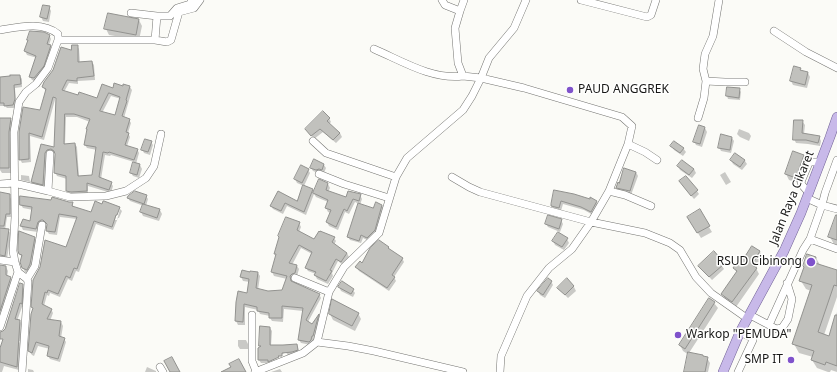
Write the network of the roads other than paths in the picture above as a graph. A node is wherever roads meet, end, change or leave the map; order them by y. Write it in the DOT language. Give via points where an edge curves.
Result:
graph roads {
  1 [pos="192,0"];
  2 [pos="200,0"];
  3 [pos="442,0"];
  4 [pos="464,0"];
  5 [pos="526,0"];
  6 [pos="581,0"];
  7 [pos="656,0"];
  8 [pos="719,0"];
  9 [pos="460,11"];
  10 [pos="131,13"];
  11 [pos="157,16"];
  12 [pos="0,30"];
  13 [pos="774,31"];
  14 [pos="58,40"];
  15 [pos="155,40"];
  16 [pos="374,48"];
  17 [pos="837,68"];
  18 [pos="463,76"];
  19 [pos="481,78"];
  20 [pos="706,80"];
  21 [pos="745,82"];
  22 [pos="837,117"];
  23 [pos="698,118"];
  24 [pos="161,134"];
  25 [pos="833,139"];
  26 [pos="313,141"];
  27 [pos="628,144"];
  28 [pos="50,154"];
  29 [pos="657,160"];
  30 [pos="837,160"];
  31 [pos="319,174"];
  32 [pos="452,176"];
  33 [pos="396,178"];
  34 [pos="14,183"];
  35 [pos="0,184"];
  36 [pos="48,191"];
  37 [pos="608,191"];
  38 [pos="810,196"];
  39 [pos="390,198"];
  40 [pos="822,205"];
  41 [pos="651,206"];
  42 [pos="836,207"];
  43 [pos="591,222"];
  44 [pos="42,225"];
  45 [pos="810,239"];
  46 [pos="837,248"];
  47 [pos="0,260"];
  48 [pos="15,262"];
  49 [pos="18,272"];
  50 [pos="295,278"];
  51 [pos="27,279"];
  52 [pos="787,283"];
  53 [pos="329,292"];
  54 [pos="252,315"];
  55 [pos="749,317"];
  56 [pos="769,325"];
  57 [pos="0,327"];
  58 [pos="740,332"];
  59 [pos="318,342"];
  60 [pos="22,372"];
  61 [pos="255,372"];
  62 [pos="463,372"];
  63 [pos="500,372"];
  64 [pos="723,372"];
  65 [pos="738,372"];
  1 -- 11 [label="street" via="190,4 177,8 170,16"];
  2 -- 15 [label="street" via="194,8 179,12 171,40"];
  3 -- 9 [label="street" via="445,5"];
  4 -- 9 [label="street"];
  5 -- 19 [label="street" via="514,28 489,58"];
  6 -- 7 [label="street" via="647,17 651,15"];
  8 -- 20 [label="street" via="713,36 705,54"];
  9 -- 18 [label="street" via="455,28 458,63"];
  10 -- 11 [label="street"];
  11 -- 15 [label="street"];
  12 -- 14 [label="street" via="30,26 52,29 58,34"];
  13 -- 17 [label="street"];
  14 -- 15 [label="street"];
  14 -- 34 [label="street" via="48,68 19,102 14,132"];
  16 -- 18 [label="street" via="418,69 444,77"];
  18 -- 19 [label="street"];
  19 -- 27 [label="street" via="622,117 632,126"];
  19 -- 33 [label="street" via="463,110 407,158"];
  20 -- 21 [label="street"];
  20 -- 23 [label="street"];
  22 -- 25 [label="main road, Jalan Raya Cikaret"];
  24 -- 36 [label="street" via="154,166 146,178 126,191 106,196 70,198"];
  25 -- 38 [label="main road, Jalan Raya Cikaret" via="820,162"];
  26 -- 33 [label="street" via="326,153"];
  27 -- 29 [label="street"];
  27 -- 37 [label="street"];
  28 -- 36 [label="street"];
  30 -- 40 [label="street"];
  31 -- 39 [label="street"];
  32 -- 43 [label="street" via="480,192"];
  33 -- 39 [label="street"];
  34 -- 35 [label="street"];
  34 -- 36 [label="street"];
  34 -- 48 [label="street"];
  37 -- 41 [label="street" via="626,195"];
  37 -- 43 [label="street"];
  38 -- 40 [label="street"];
  38 -- 55 [label="main road, Jalan Raya Cikaret"];
  39 -- 53 [label="street" via="379,233 344,267"];
  40 -- 42 [label="street"];
  40 -- 45 [label="street"];
  43 -- 55 [label="street" via="645,233 680,250 696,277 711,293"];
  43 -- 63 [label="street" via="572,249 549,268 527,296 501,356"];
  44 -- 51 [label="street" via="35,266"];
  45 -- 46 [label="street"];
  45 -- 52 [label="street"];
  47 -- 48 [label="street"];
  48 -- 49 [label="street"];
  49 -- 51 [label="street"];
  49 -- 57 [label="street"];
  50 -- 53 [label="street"];
  51 -- 60 [label="street"];
  52 -- 56 [label="street"];
  52 -- 56 [label="street" via="792,299 788,319 782,328 776,329"];
  53 -- 59 [label="street"];
  54 -- 61 [label="street" via="252,361"];
  55 -- 56 [label="street"];
  55 -- 58 [label="main road, Jalan Raya Cikaret"];
  58 -- 64 [label="main road, Jalan Raya Cikaret"];
  58 -- 65 [label="street" via="753,340"];
  59 -- 61 [label="street" via="303,353"];
  59 -- 62 [label="street" via="374,351"];
}
